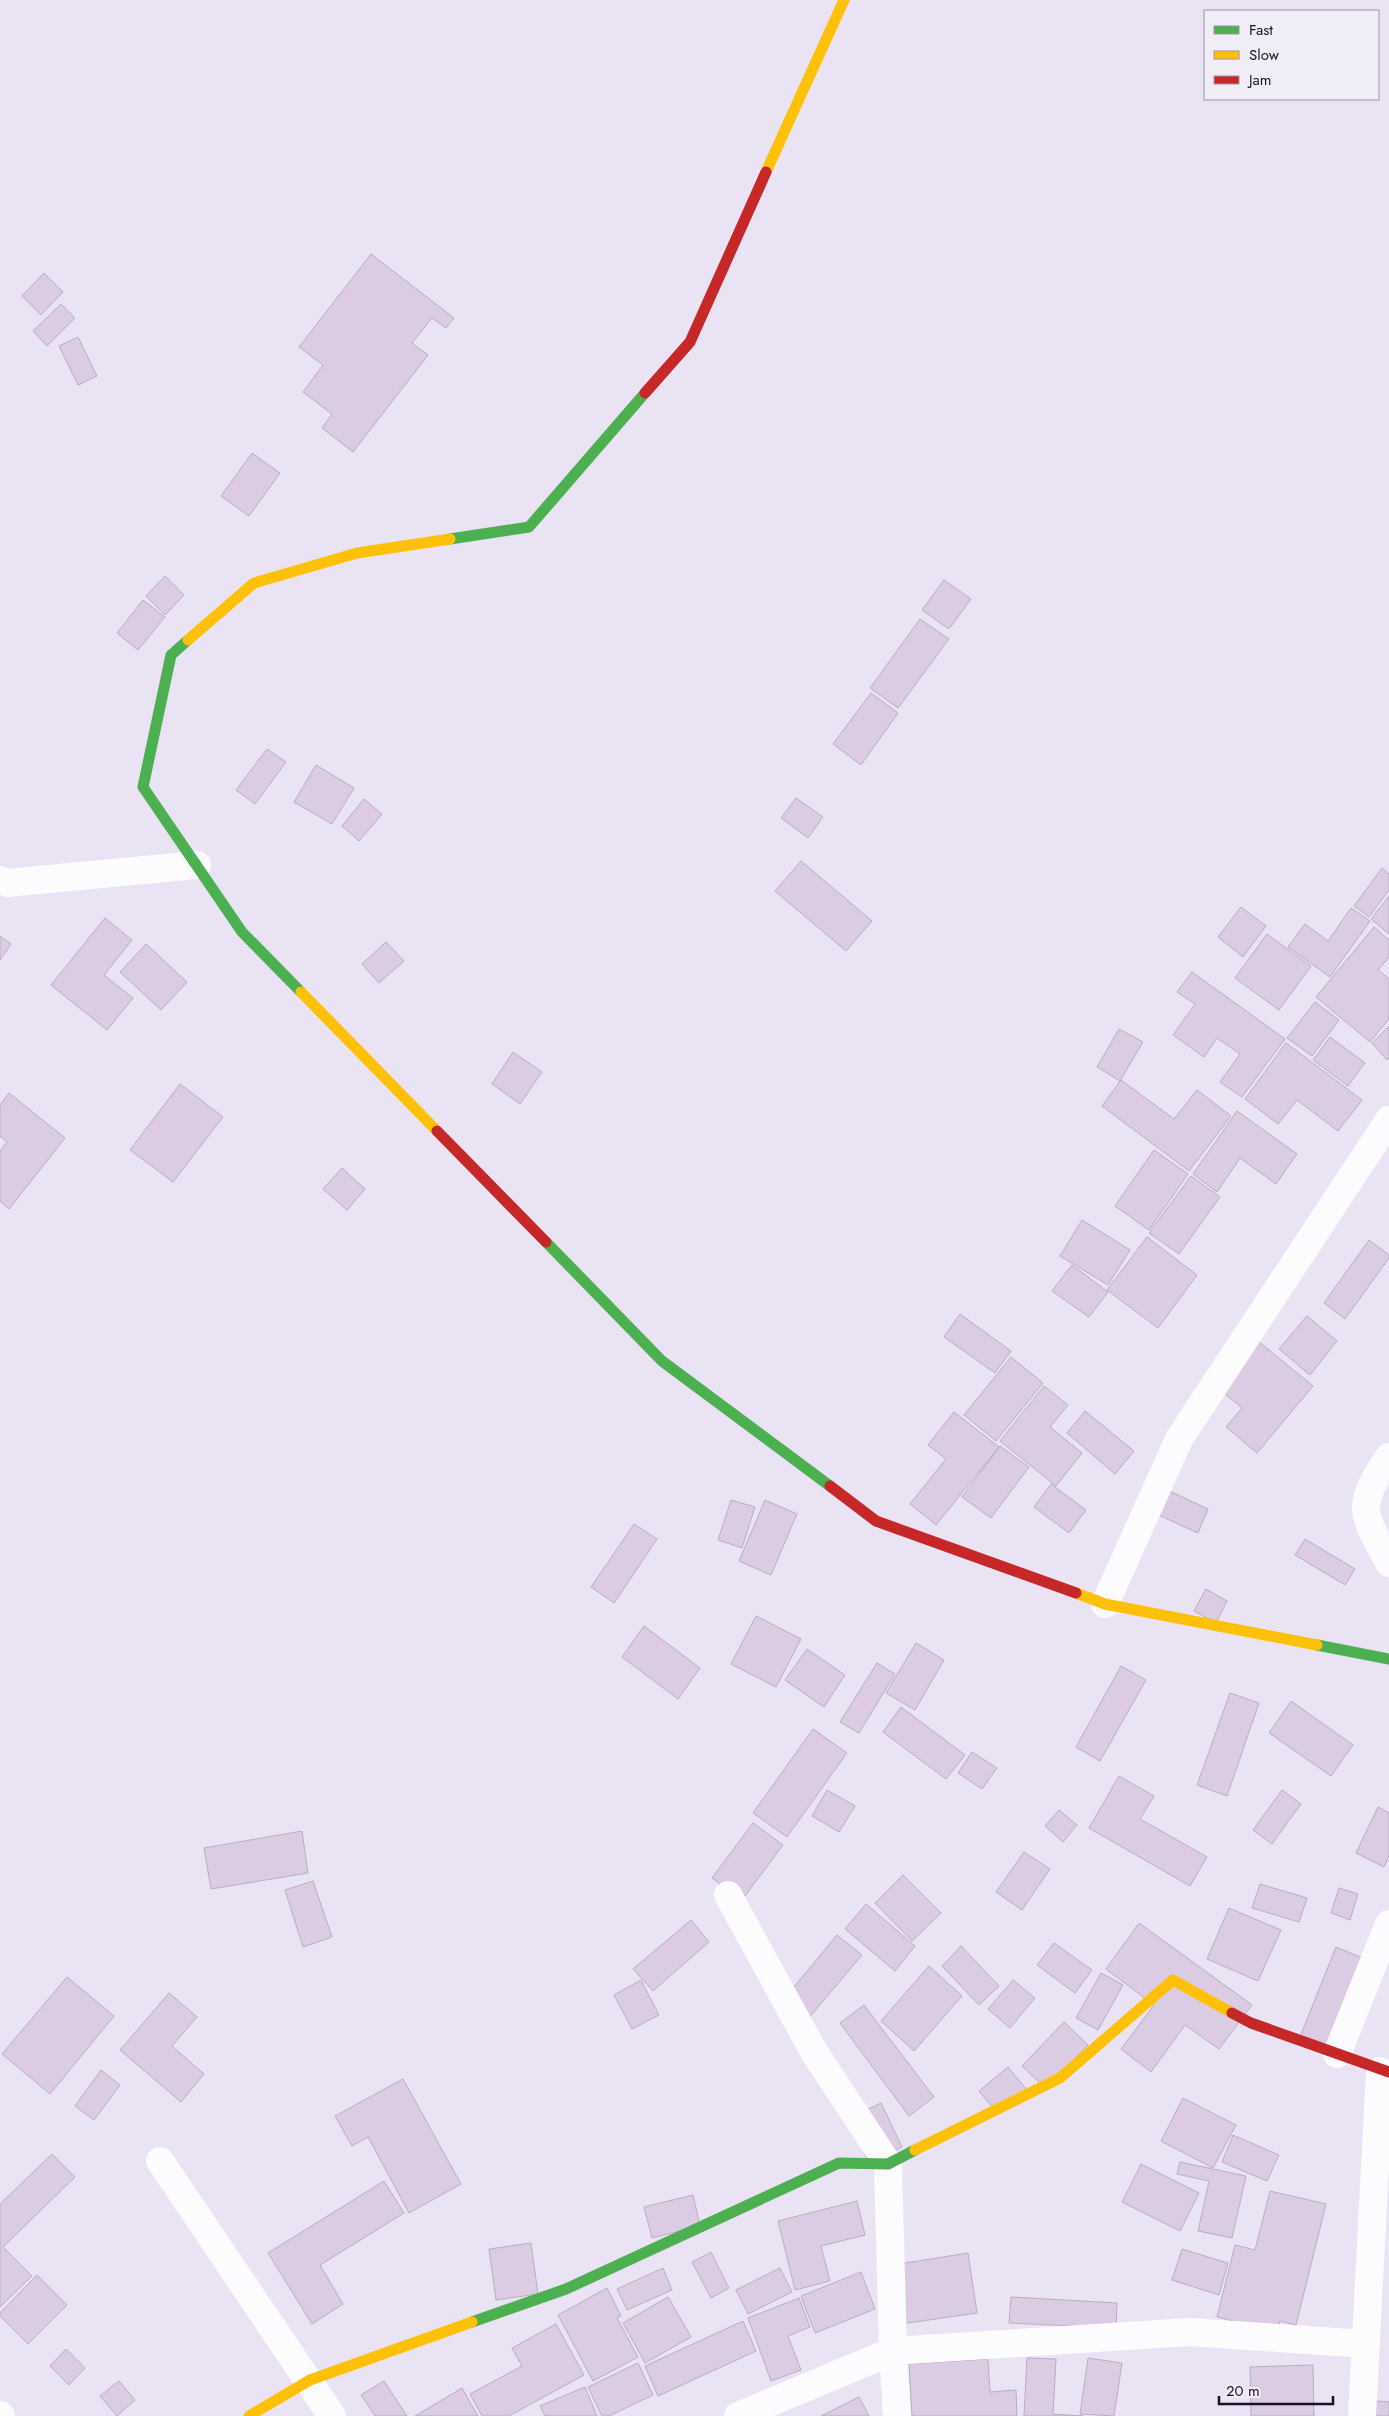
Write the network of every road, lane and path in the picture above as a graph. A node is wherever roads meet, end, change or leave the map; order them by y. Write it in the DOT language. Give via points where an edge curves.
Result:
graph roads {
  1 [pos="844,0"];
  2 [pos="197,865"];
  3 [pos="0,880"];
  4 [pos="1389,1120"];
  5 [pos="1389,1456"];
  6 [pos="1389,1564"];
  7 [pos="1106,1604"];
  8 [pos="1389,1659"];
  9 [pos="728,1895"];
  10 [pos="1389,1924"];
  11 [pos="1337,2054"];
  12 [pos="1385,2071"];
  13 [pos="160,2160"];
  14 [pos="888,2164"];
  15 [pos="1366,2344"];
  16 [pos="893,2351"];
  17 [pos="310,2380"];
  18 [pos="249,2416"];
  19 [pos="332,2416"];
  20 [pos="738,2416"];
  21 [pos="897,2416"];
  22 [pos="1362,2416"];
  1 -- 2 [label="street" via="690,342 529,527 357,553 254,583 171,655 143,787"];
  2 -- 3 [label="street" via="7,883"];
  2 -- 7 [label="street" via="242,932 662,1361 876,1521"];
  4 -- 7 [label="street" via="1179,1439"];
  5 -- 6 [label="street" via="1375,1477 1366,1509"];
  7 -- 8 [label="street"];
  9 -- 14 [label="street" via="814,2052"];
  10 -- 11 [label="street"];
  11 -- 12 [label="street"];
  11 -- 14 [label="street" via="1251,2023 1172,1980 1060,2078"];
  12 -- 15 [label="street"];
  13 -- 17 [label="street"];
  14 -- 16 [label="street"];
  14 -- 17 [label="street" via="839,2163 566,2289"];
  15 -- 16 [label="street" via="1189,2332"];
  15 -- 22 [label="street"];
  16 -- 20 [label="street"];
  16 -- 21 [label="street"];
  17 -- 18 [label="street"];
  17 -- 19 [label="street"];
}
